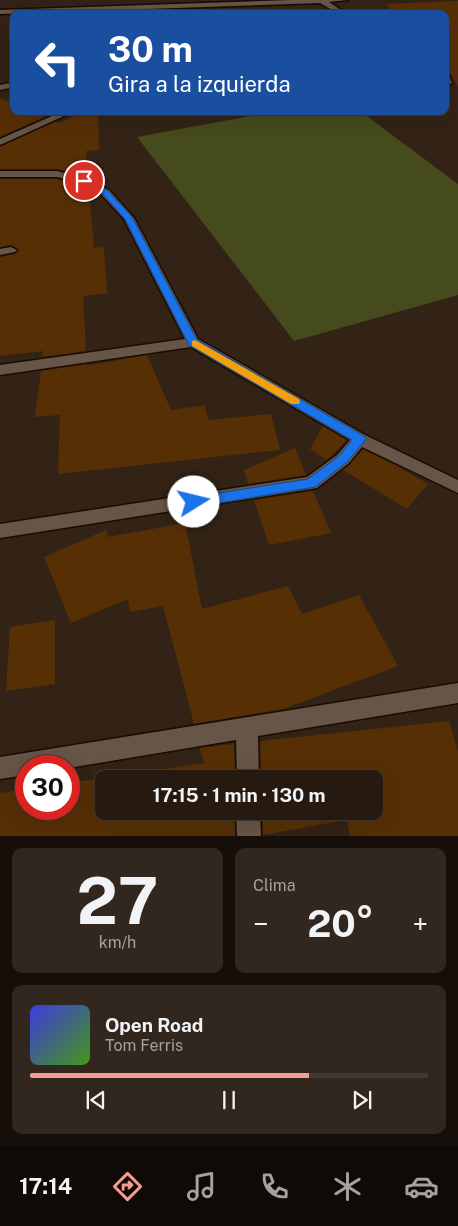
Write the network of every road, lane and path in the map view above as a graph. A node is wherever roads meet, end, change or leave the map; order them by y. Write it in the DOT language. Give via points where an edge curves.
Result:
graph roads {
  1 [pos="344,0"];
  2 [pos="322,1"];
  3 [pos="203,4"];
  4 [pos="157,7"];
  5 [pos="98,10"];
  6 [pos="155,10"];
  7 [pos="214,10"];
  8 [pos="337,10"];
  9 [pos="62,115"];
  10 [pos="0,142"];
  11 [pos="0,174"];
  12 [pos="193,342"];
  13 [pos="0,370"];
  14 [pos="360,439"];
  15 [pos="458,487"];
  16 [pos="0,531"];
  17 [pos="458,693"];
  18 [pos="247,728"];
  19 [pos="0,768"];
  20 [pos="248,770"];
  21 [pos="248,820"];
  22 [pos="249,836"];
  1 -- 2 [label="street"];
  2 -- 3 [label="street"];
  2 -- 8 [label="street"];
  3 -- 4 [label="street"];
  3 -- 7 [label="street"];
  4 -- 5 [label="street"];
  4 -- 6 [label="street"];
  9 -- 10 [label="street"];
  11 -- 12 [label="street" via="57,174 84,181 106,192 129,218"];
  12 -- 13 [label="street"];
  12 -- 14 [label="street"];
  14 -- 15 [label="street"];
  14 -- 16 [label="street" via="343,459 311,483"];
  17 -- 18 [label="street"];
  18 -- 19 [label="street"];
  18 -- 20 [label="street"];
  21 -- 22 [label="street"];
}
